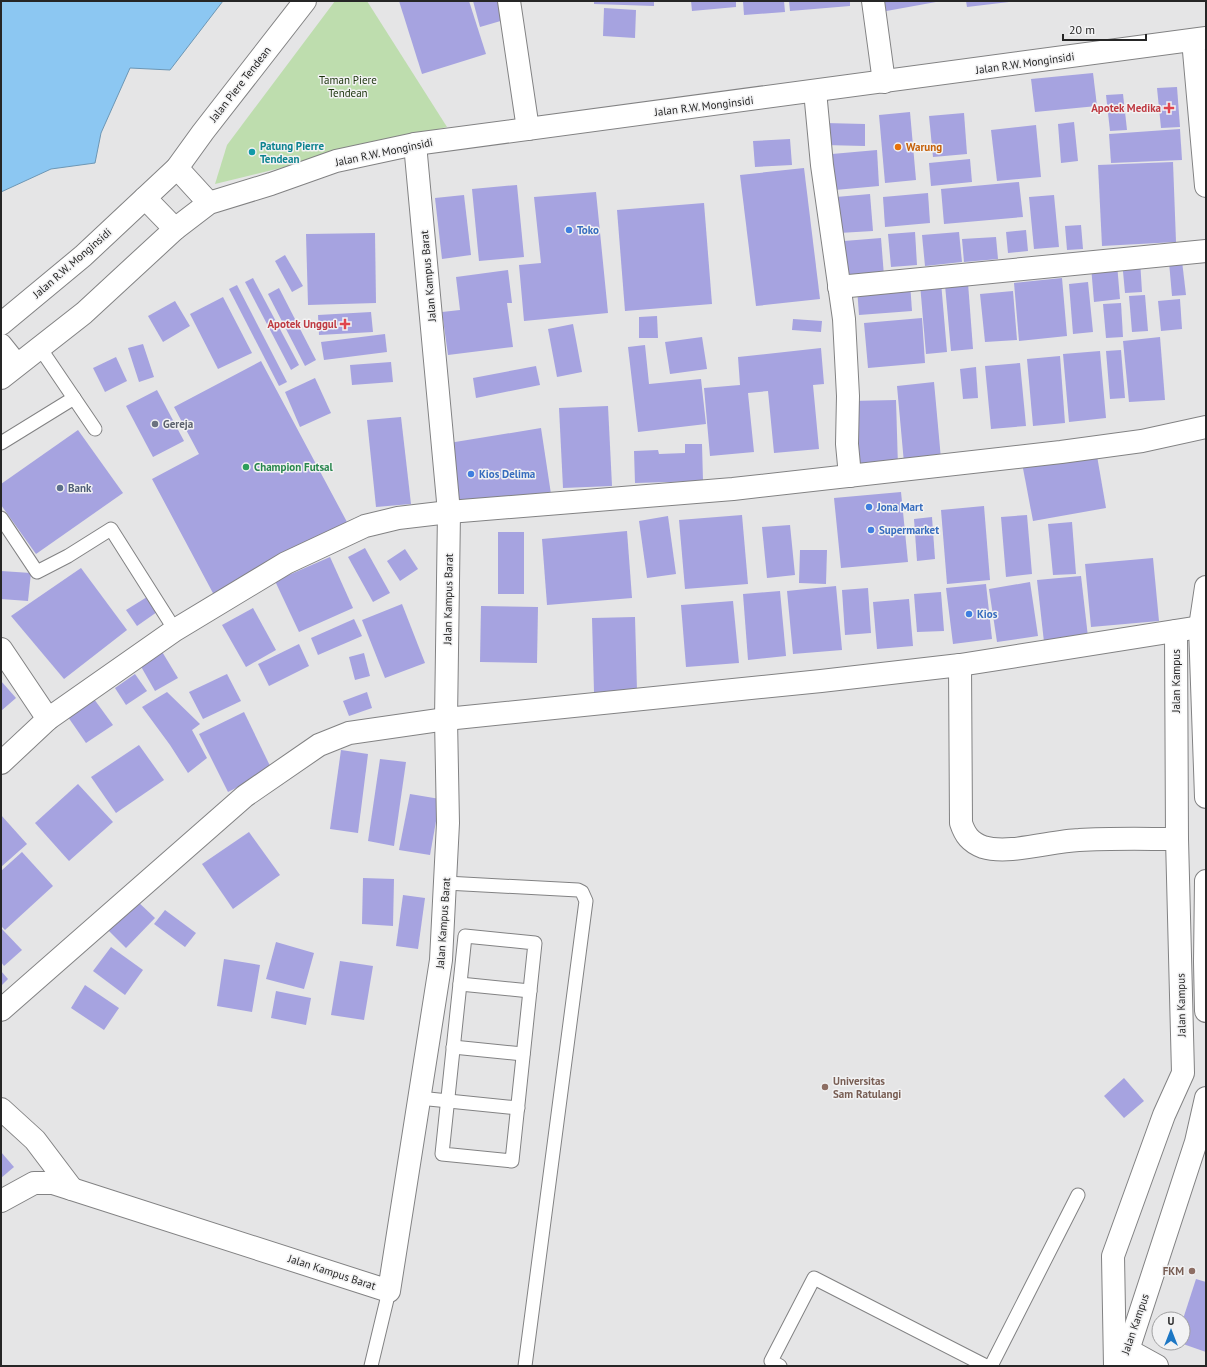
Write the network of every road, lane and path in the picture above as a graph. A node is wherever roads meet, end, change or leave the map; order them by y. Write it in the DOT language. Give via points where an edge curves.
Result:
graph roads {
  1 [pos="305,1"];
  2 [pos="509,1"];
  3 [pos="874,1"];
  4 [pos="1200,39"];
  5 [pos="884,82"];
  6 [pos="815,91"];
  7 [pos="528,129"];
  8 [pos="415,144"];
  9 [pos="177,168"];
  10 [pos="1206,186"];
  11 [pos="145,198"];
  12 [pos="209,203"];
  13 [pos="175,229"];
  14 [pos="1206,251"];
  15 [pos="839,287"];
  16 [pos="1,324"];
  17 [pos="1,345"];
  18 [pos="40,348"];
  19 [pos="9,372"];
  20 [pos="74,398"];
  21 [pos="1206,426"];
  22 [pos="95,428"];
  23 [pos="1,443"];
  24 [pos="850,476"];
  25 [pos="449,512"];
  26 [pos="1,518"];
  27 [pos="1206,587"];
  28 [pos="1200,627"];
  29 [pos="175,630"];
  30 [pos="1176,631"];
  31 [pos="1,649"];
  32 [pos="960,665"];
  33 [pos="48,719"];
  34 [pos="446,719"];
  35 [pos="1,763"];
  36 [pos="1206,797"];
  37 [pos="1177,839"];
  38 [pos="1206,881"];
  39 [pos="446,883"];
  40 [pos="1205,962"];
  41 [pos="460,984"];
  42 [pos="530,991"];
  43 [pos="1,1010"];
  44 [pos="1206,1011"];
  45 [pos="453,1047"];
  46 [pos="523,1054"];
  47 [pos="419,1098"];
  48 [pos="1206,1098"];
  49 [pos="447,1101"];
  50 [pos="518,1108"];
  51 [pos="1,1109"];
  52 [pos="1201,1143"];
  53 [pos="72,1189"];
  54 [pos="1078,1195"];
  55 [pos="1,1201"];
  56 [pos="389,1291"];
  57 [pos="1121,1360"];
  58 [pos="371,1366"];
  59 [pos="525,1366"];
  60 [pos="780,1366"];
  61 [pos="986,1366"];
  62 [pos="991,1366"];
  63 [pos="1157,1366"];
  1 -- 9 [label="main road, Jalan Piere Tendean"];
  2 -- 7 [label="main road"];
  3 -- 5 [label="main road"];
  4 -- 5 [label="main road, Jalan R.W. Monginsidi"];
  4 -- 10 [label="main road"];
  5 -- 6 [label="main road, Jalan R.W. Monginsidi"];
  6 -- 7 [label="main road, Jalan R.W. Monginsidi"];
  6 -- 15 [label="main road" via="822,165"];
  7 -- 8 [label="main road, Jalan R.W. Monginsidi"];
  8 -- 12 [label="main road, Jalan R.W. Monginsidi" via="336,161"];
  8 -- 25 [label="main road, Jalan Kampus Barat"];
  9 -- 11 [label="main road, Jalan R.W. Monginsidi"];
  9 -- 12 [label="main road"];
  11 -- 13 [label="main road"];
  11 -- 16 [label="main road, Jalan R.W. Monginsidi" via="83,256"];
  12 -- 13 [label="main road"];
  13 -- 18 [label="main road" via="84,313"];
  14 -- 15 [label="main road"];
  15 -- 24 [label="main road" via="844,320"];
  17 -- 19 [label="main road"];
  18 -- 19 [label="main road"];
  18 -- 20 [label="lane"];
  20 -- 22 [label="lane"];
  20 -- 23 [label="lane"];
  21 -- 24 [label="main road" via="1142,441"];
  24 -- 25 [label="main road" via="733,489"];
  25 -- 29 [label="main road" via="398,518 365,526 286,563"];
  25 -- 34 [label="main road, Jalan Kampus Barat"];
  26 -- 29 [label="lane" via="37,572 111,529"];
  27 -- 28 [label="main road"];
  28 -- 30 [label="main road"];
  28 -- 36 [label="main road"];
  29 -- 33 [label="main road"];
  30 -- 32 [label="main road"];
  30 -- 37 [label="main road, Jalan Kampus"];
  31 -- 33 [label="main road"];
  32 -- 34 [label="main road"];
  32 -- 37 [label="main road" via="961,823 964,834 970,840 999,850 1079,840"];
  33 -- 35 [label="main road"];
  34 -- 39 [label="main road, Jalan Kampus Barat"];
  34 -- 43 [label="main road" via="349,733 319,745 245,796"];
  37 -- 57 [label="main road, Jalan Kampus" via="1183,1073 1164,1115 1113,1256"];
  38 -- 40 [label="main road"];
  39 -- 47 [label="main road, Jalan Kampus Barat" via="441,960"];
  39 -- 59 [label="lane" via="578,890 582,892 586,901"];
  40 -- 44 [label="main road"];
  41 -- 42 [label="lane"];
  41 -- 42 [label="lane" via="465,936 535,943"];
  41 -- 45 [label="lane"];
  42 -- 46 [label="lane"];
  45 -- 46 [label="lane"];
  45 -- 49 [label="lane"];
  46 -- 50 [label="lane"];
  47 -- 49 [label="lane"];
  47 -- 56 [label="main road, Jalan Kampus Barat"];
  48 -- 52 [label="main road, Jalan Kampus"];
  49 -- 50 [label="lane"];
  49 -- 50 [label="lane" via="442,1154 512,1161"];
  51 -- 53 [label="main road" via="35,1140"];
  52 -- 57 [label="main road, Jalan Kampus"];
  53 -- 55 [label="main road, Jalan Kampus Barat" via="53,1183 34,1183"];
  53 -- 56 [label="main road, Jalan Kampus Barat"];
  54 -- 62 [label="lane"];
  56 -- 58 [label="lane"];
  57 -- 63 [label="main road"];
  60 -- 61 [label="lane" via="771,1362 814,1278"];
}
